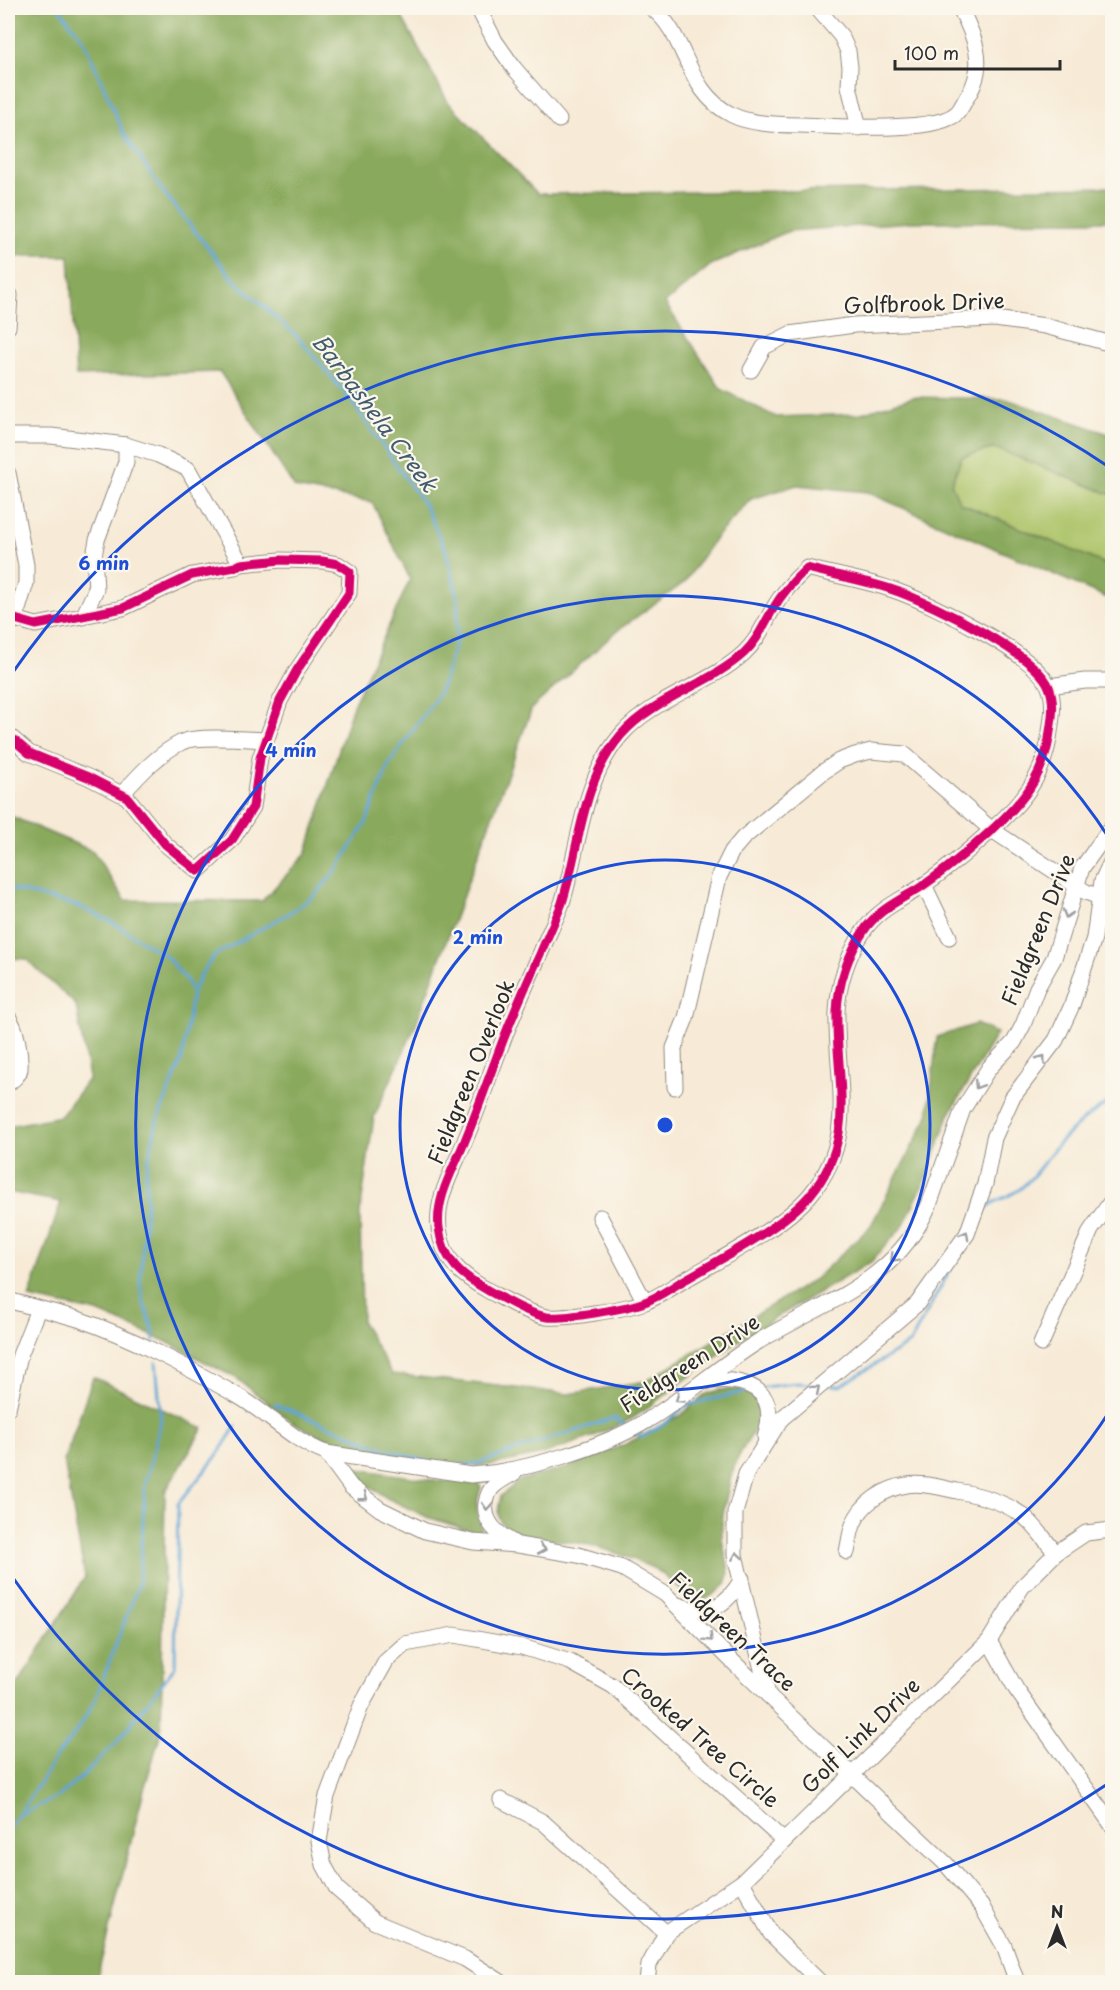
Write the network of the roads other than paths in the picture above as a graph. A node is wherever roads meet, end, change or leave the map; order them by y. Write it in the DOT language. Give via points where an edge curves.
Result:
graph roads {
  1 [pos="478,8"];
  2 [pos="652,8"];
  3 [pos="817,8"];
  4 [pos="960,8"];
  5 [pos="559,120"];
  6 [pos="859,128"];
  7 [pos="8,292"];
  8 [pos="8,327"];
  9 [pos="1113,344"];
  10 [pos="752,370"];
  11 [pos="8,436"];
  12 [pos="126,445"];
  13 [pos="8,473"];
  14 [pos="241,564"];
  15 [pos="83,617"];
  16 [pos="11,623"];
  17 [pos="1113,681"];
  18 [pos="1049,686"];
  19 [pos="8,735"];
  20 [pos="265,740"];
  21 [pos="122,794"];
  22 [pos="1113,826"];
  23 [pos="992,830"];
  24 [pos="1113,860"];
  25 [pos="924,885"];
  26 [pos="1076,885"];
  27 [pos="1106,899"];
  28 [pos="949,938"];
  29 [pos="8,1017"];
  30 [pos="8,1084"];
  31 [pos="675,1087"];
  32 [pos="1113,1200"];
  33 [pos="600,1217"];
  34 [pos="8,1300"];
  35 [pos="645,1302"];
  36 [pos="38,1309"];
  37 [pos="1041,1344"];
  38 [pos="703,1382"];
  39 [pos="8,1408"];
  40 [pos="762,1445"];
  41 [pos="326,1453"];
  42 [pos="521,1468"];
  43 [pos="1113,1530"];
  44 [pos="518,1545"];
  45 [pos="847,1552"];
  46 [pos="1056,1553"];
  47 [pos="742,1580"];
  48 [pos="675,1604"];
  49 [pos="988,1641"];
  50 [pos="768,1695"];
  51 [pos="852,1773"];
  52 [pos="501,1800"];
  53 [pos="1113,1825"];
  54 [pos="784,1841"];
  55 [pos="742,1882"];
  56 [pos="666,1933"];
  57 [pos="501,1983"];
  58 [pos="647,1983"];
  59 [pos="820,1983"];
  60 [pos="1017,1983"];
  1 -- 5 [label="street" via="514,68"];
  2 -- 6 [label="street" via="664,18 697,84 720,108 752,122"];
  3 -- 6 [label="street" via="842,36 848,51 849,86"];
  4 -- 6 [label="street" via="975,38 978,54 973,87 956,114 929,125"];
  7 -- 8 [label="street"];
  9 -- 10 [label="street, Golfbrook Drive" via="1045,326 995,319 854,325 790,334 764,347"];
  11 -- 12 [label="street" via="51,436"];
  12 -- 14 [label="street" via="188,469"];
  12 -- 15 [label="street" via="126,462 94,556 96,588"];
  13 -- 16 [label="street" via="26,565 26,583"];
  14 -- 15 [label="street" via="192,575 123,608"];
  14 -- 20 [label="street" via="322,561 338,564 350,572 349,593 297,670"];
  15 -- 16 [label="street" via="36,625"];
  17 -- 18 [label="street"];
  18 -- 23 [label="street, Fieldgreen Overlook" via="1053,710 1045,759 1024,798"];
  18 -- 35 [label="street, Fieldgreen Overlook" via="1036,667 984,632 898,591 807,568 780,599 748,650 723,671 652,709 623,732 604,759 584,807 561,906 441,1198 439,1230 451,1261 464,1278 548,1317"];
  19 -- 21 [label="street" via="30,753"];
  20 -- 21 [label="street" via="183,741 147,767"];
  20 -- 21 [label="street" via="252,807 232,840 198,871 165,844"];
  22 -- 26 [label="street, Fieldgreen Drive" via="1082,868"];
  23 -- 25 [label="street, Fieldgreen Overlook"];
  23 -- 26 [label="street"];
  23 -- 31 [label="street" via="904,754 871,751 839,761 823,771 742,838 719,877 686,1018 674,1048"];
  24 -- 27 [label="street, Fieldgreen Drive" via="1102,881"];
  25 -- 28 [label="street"];
  25 -- 35 [label="street, Fieldgreen Overlook" via="879,912 863,931 842,976 837,1009 842,1124 832,1160 816,1188 779,1222"];
  26 -- 27 [label="street"];
  26 -- 38 [label="street, Fieldgreen Drive, one-way" via="1054,958 1023,1025 1014,1042 988,1068 963,1108 929,1205 906,1246 869,1280 752,1346"];
  40 -- 27 [label="street, Fieldgreen Drive, one-way" via="781,1419 916,1304 967,1234 985,1184 994,1138 1012,1098 1056,1040 1072,1005"];
  29 -- 30 [label="street" via="20,1069"];
  32 -- 37 [label="street" via="1091,1230"];
  33 -- 35 [label="street"];
  34 -- 36 [label="street, Fieldgreen Drive"];
  36 -- 39 [label="street" via="20,1355"];
  36 -- 41 [label="street, Fieldgreen Drive" via="119,1335 181,1364 241,1398 310,1447"];
  38 -- 40 [label="street" via="723,1379 748,1383 760,1391 770,1423"];
  38 -- 42 [label="street, Fieldgreen Drive, one-way" via="636,1426 586,1448"];
  47 -- 40 [label="street, Fieldgreen Drive, one-way" via="735,1555 735,1513 746,1474"];
  41 -- 42 [label="street, Fieldgreen Drive" via="471,1475"];
  41 -- 44 [label="street, Fieldgreen Trace, one-way" via="351,1487 380,1509 425,1531 463,1541"];
  42 -- 44 [label="street, one-way" via="492,1487 485,1509 488,1521 499,1535"];
  43 -- 46 [label="street, Golf Link Drive" via="1086,1533"];
  44 -- 48 [label="street, Fieldgreen Trace, one-way" via="578,1555 622,1568"];
  45 -- 46 [label="street" via="858,1515 872,1500 908,1484 963,1492 1004,1504 1024,1516"];
  46 -- 49 [label="street, Golf Link Drive" via="1022,1587"];
  47 -- 48 [label="street" via="734,1593 716,1607 691,1610"];
  47 -- 50 [label="street, Fieldgreen Drive"];
  48 -- 50 [label="street, Fieldgreen Trace, one-way"];
  49 -- 51 [label="street, Golf Link Drive"];
  49 -- 53 [label="street" via="1016,1689"];
  50 -- 51 [label="street, Fieldgreen Trace"];
  51 -- 54 [label="street, Golf Link Drive"];
  51 -- 60 [label="street, Fieldgreen Trace" via="946,1864 982,1907 1004,1946"];
  52 -- 56 [label="street" via="543,1822"];
  54 -- 55 [label="street, Golf Link Drive"];
  54 -- 57 [label="street, Crooked Tree Circle" via="613,1686 570,1662 522,1647 454,1635 405,1644 386,1660 361,1706 327,1796 319,1841 324,1865 337,1889 375,1922 465,1959"];
  55 -- 56 [label="street, Golf Link Drive"];
  55 -- 59 [label="street" via="771,1934"];
  56 -- 58 [label="street, Golf Link Drive" via="649,1965"];
}
